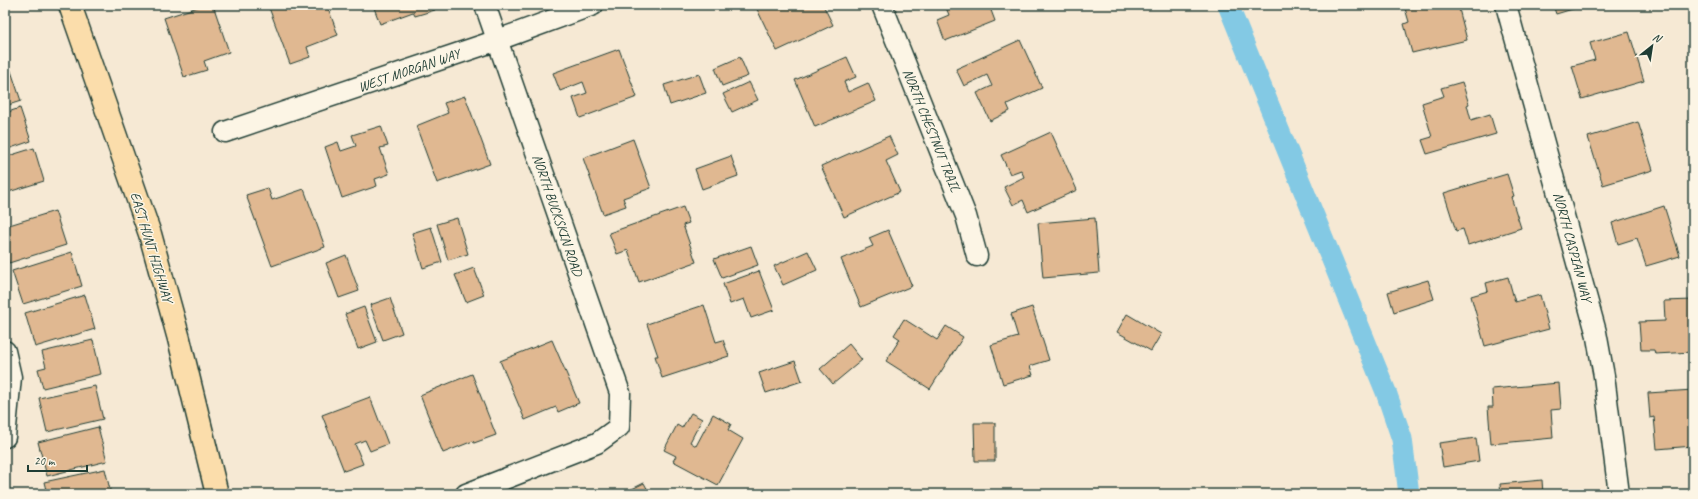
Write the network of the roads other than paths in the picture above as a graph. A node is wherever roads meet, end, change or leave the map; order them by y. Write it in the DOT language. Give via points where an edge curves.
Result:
graph roads {
  1 [pos="70,5"];
  2 [pos="486,5"];
  3 [pos="593,5"];
  4 [pos="882,5"];
  5 [pos="1506,5"];
  6 [pos="498,40"];
  7 [pos="225,132"];
  8 [pos="977,256"];
  9 [pos="5,351"];
  10 [pos="5,436"];
  11 [pos="217,494"];
  12 [pos="466,494"];
  13 [pos="1619,494"];
  1 -- 11 [label="main road, EAST HUNT HIGHWAY" via="150,234 180,339"];
  2 -- 6 [label="street, NORTH BUCKSKIN ROAD"];
  3 -- 6 [label="street, WEST MORGAN WAY"];
  4 -- 8 [label="street, NORTH CHESTNUT TRAIL" via="966,216"];
  5 -- 13 [label="street, NORTH CASPIAN WAY" via="1596,332"];
  6 -- 7 [label="street, WEST MORGAN WAY"];
  6 -- 12 [label="street, NORTH BUCKSKIN ROAD" via="620,393 619,427 597,443"];
  9 -- 10 [label="street" via="10,377"];
}
